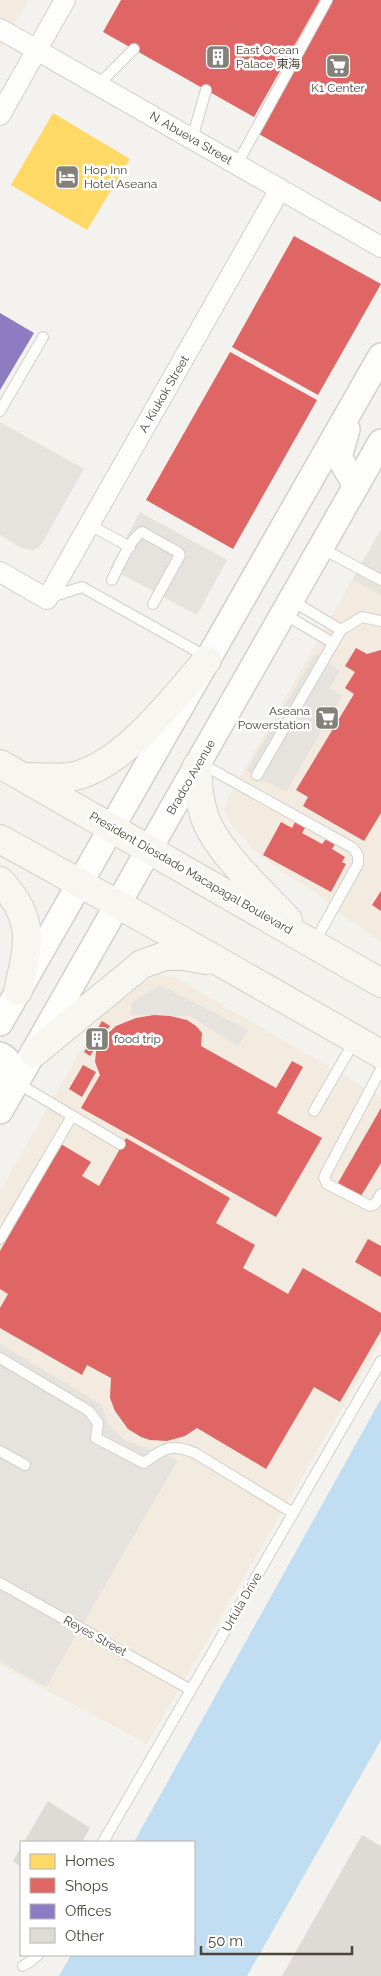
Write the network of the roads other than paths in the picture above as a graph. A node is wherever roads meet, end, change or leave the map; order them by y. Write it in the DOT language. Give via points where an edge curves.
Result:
graph roads {
  1 [pos="65,0"];
  2 [pos="328,0"];
  3 [pos="0,29"];
  4 [pos="134,49"];
  5 [pos="37,50"];
  6 [pos="98,85"];
  7 [pos="206,90"];
  8 [pos="0,115"];
  9 [pos="192,138"];
  10 [pos="237,164"];
  11 [pos="280,189"];
  12 [pos="381,247"];
  13 [pos="43,337"];
  14 [pos="381,356"];
  15 [pos="354,402"];
  16 [pos="0,411"];
  17 [pos="381,442"];
  18 [pos="356,486"];
  19 [pos="90,525"];
  20 [pos="130,547"];
  21 [pos="321,548"];
  22 [pos="0,572"];
  23 [pos="112,580"];
  24 [pos="381,580"];
  25 [pos="48,599"];
  26 [pos="153,604"];
  27 [pos="287,607"];
  28 [pos="381,621"];
  29 [pos="341,630"];
  30 [pos="334,643"];
  31 [pos="208,659"];
  32 [pos="198,764"];
  33 [pos="11,770"];
  34 [pos="257,775"];
  35 [pos="112,827"];
  36 [pos="0,839"];
  37 [pos="150,849"];
  38 [pos="0,881"];
  39 [pos="80,883"];
  40 [pos="118,904"];
  41 [pos="309,941"];
  42 [pos="220,962"];
  43 [pos="381,983"];
  44 [pos="18,991"];
  45 [pos="0,1023"];
  46 [pos="356,1040"];
  47 [pos="34,1053"];
  48 [pos="381,1054"];
  49 [pos="0,1055"];
  50 [pos="381,1069"];
  51 [pos="8,1087"];
  52 [pos="0,1111"];
  53 [pos="314,1111"];
  54 [pos="72,1116"];
  55 [pos="120,1144"];
  56 [pos="381,1194"];
  57 [pos="0,1239"];
  58 [pos="0,1358"];
  59 [pos="381,1362"];
  60 [pos="0,1450"];
  61 [pos="26,1465"];
  62 [pos="294,1514"];
  63 [pos="0,1583"];
  64 [pos="191,1690"];
  65 [pos="104,1841"];
  66 [pos="37,1956"];
  67 [pos="23,1966"];
  1 -- 5 [label="street"];
  2 -- 10 [label="lane"];
  3 -- 5 [label="street, N. Abueva Street"];
  4 -- 6 [label="lane"];
  5 -- 6 [label="street, N. Abueva Street"];
  5 -- 8 [label="street"];
  6 -- 9 [label="street, N. Abueva Street"];
  7 -- 9 [label="lane"];
  9 -- 10 [label="street, N. Abueva Street"];
  10 -- 11 [label="street, N. Abueva Street"];
  11 -- 12 [label="street, N. Abueva Street"];
  11 -- 19 [label="street, A. Kiukok Street"];
  13 -- 16 [label="lane"];
  14 -- 15 [label="street"];
  15 -- 18 [label="street" via="339,457"];
  15 -- 31 [label="street"];
  17 -- 18 [label="street, Bradco Avenue"];
  18 -- 21 [label="street, Bradco Avenue"];
  19 -- 20 [label="lane"];
  19 -- 25 [label="street, A. Kiukok Street"];
  20 -- 23 [label="lane"];
  20 -- 26 [label="lane" via="142,532 180,556"];
  21 -- 24 [label="lane"];
  21 -- 27 [label="street, Bradco Avenue"];
  22 -- 25 [label="street"];
  25 -- 31 [label="lane" via="82,587"];
  27 -- 29 [label="lane"];
  27 -- 30 [label="lane"];
  27 -- 32 [label="street, Bradco Avenue"];
  28 -- 29 [label="lane" via="362,617"];
  29 -- 30 [label="lane"];
  30 -- 34 [label="lane"];
  31 -- 33 [label="main road" via="148,726 95,769 74,776 52,778"];
  31 -- 35 [label="street"];
  32 -- 37 [label="street, Bradco Avenue"];
  32 -- 41 [label="main road" via="202,806 218,840"];
  32 -- 41 [label="lane" via="353,848 358,855 358,864"];
  33 -- 35 [label="main road, President Diosdado Macapagal Boulevard"];
  35 -- 37 [label="main road, President Diosdado Macapagal Boulevard"];
  35 -- 39 [label="street"];
  36 -- 39 [label="main road"];
  37 -- 40 [label="street, Bradco Avenue"];
  37 -- 41 [label="main road, President Diosdado Macapagal Boulevard"];
  38 -- 44 [label="main road" via="21,909 26,926 26,957"];
  39 -- 40 [label="main road"];
  39 -- 44 [label="street"];
  40 -- 42 [label="main road"];
  40 -- 47 [label="street, Bradco Avenue"];
  41 -- 43 [label="main road, President Diosdado Macapagal Boulevard"];
  42 -- 46 [label="main road"];
  42 -- 47 [label="main road" via="174,955 142,964"];
  44 -- 45 [label="street"];
  46 -- 48 [label="main road"];
  46 -- 53 [label="lane"];
  47 -- 51 [label="street, Bradco Avenue"];
  49 -- 51 [label="street" via="7,1060 10,1069"];
  50 -- 56 [label="lane" via="324,1177 326,1184 370,1206"];
  51 -- 52 [label="street, Bradco Avenue"];
  51 -- 54 [label="lane"];
  54 -- 55 [label="lane"];
  54 -- 57 [label="lane"];
  58 -- 62 [label="lane" via="89,1411 98,1423 96,1438 144,1464 160,1450 183,1448"];
  59 -- 62 [label="lane, Urtula Drive"];
  60 -- 61 [label="lane"];
  62 -- 64 [label="lane, Urtula Drive"];
  63 -- 64 [label="lane, Reyes Street"];
  64 -- 65 [label="lane, Urtula Drive"];
  66 -- 67 [label="lane"];
}
